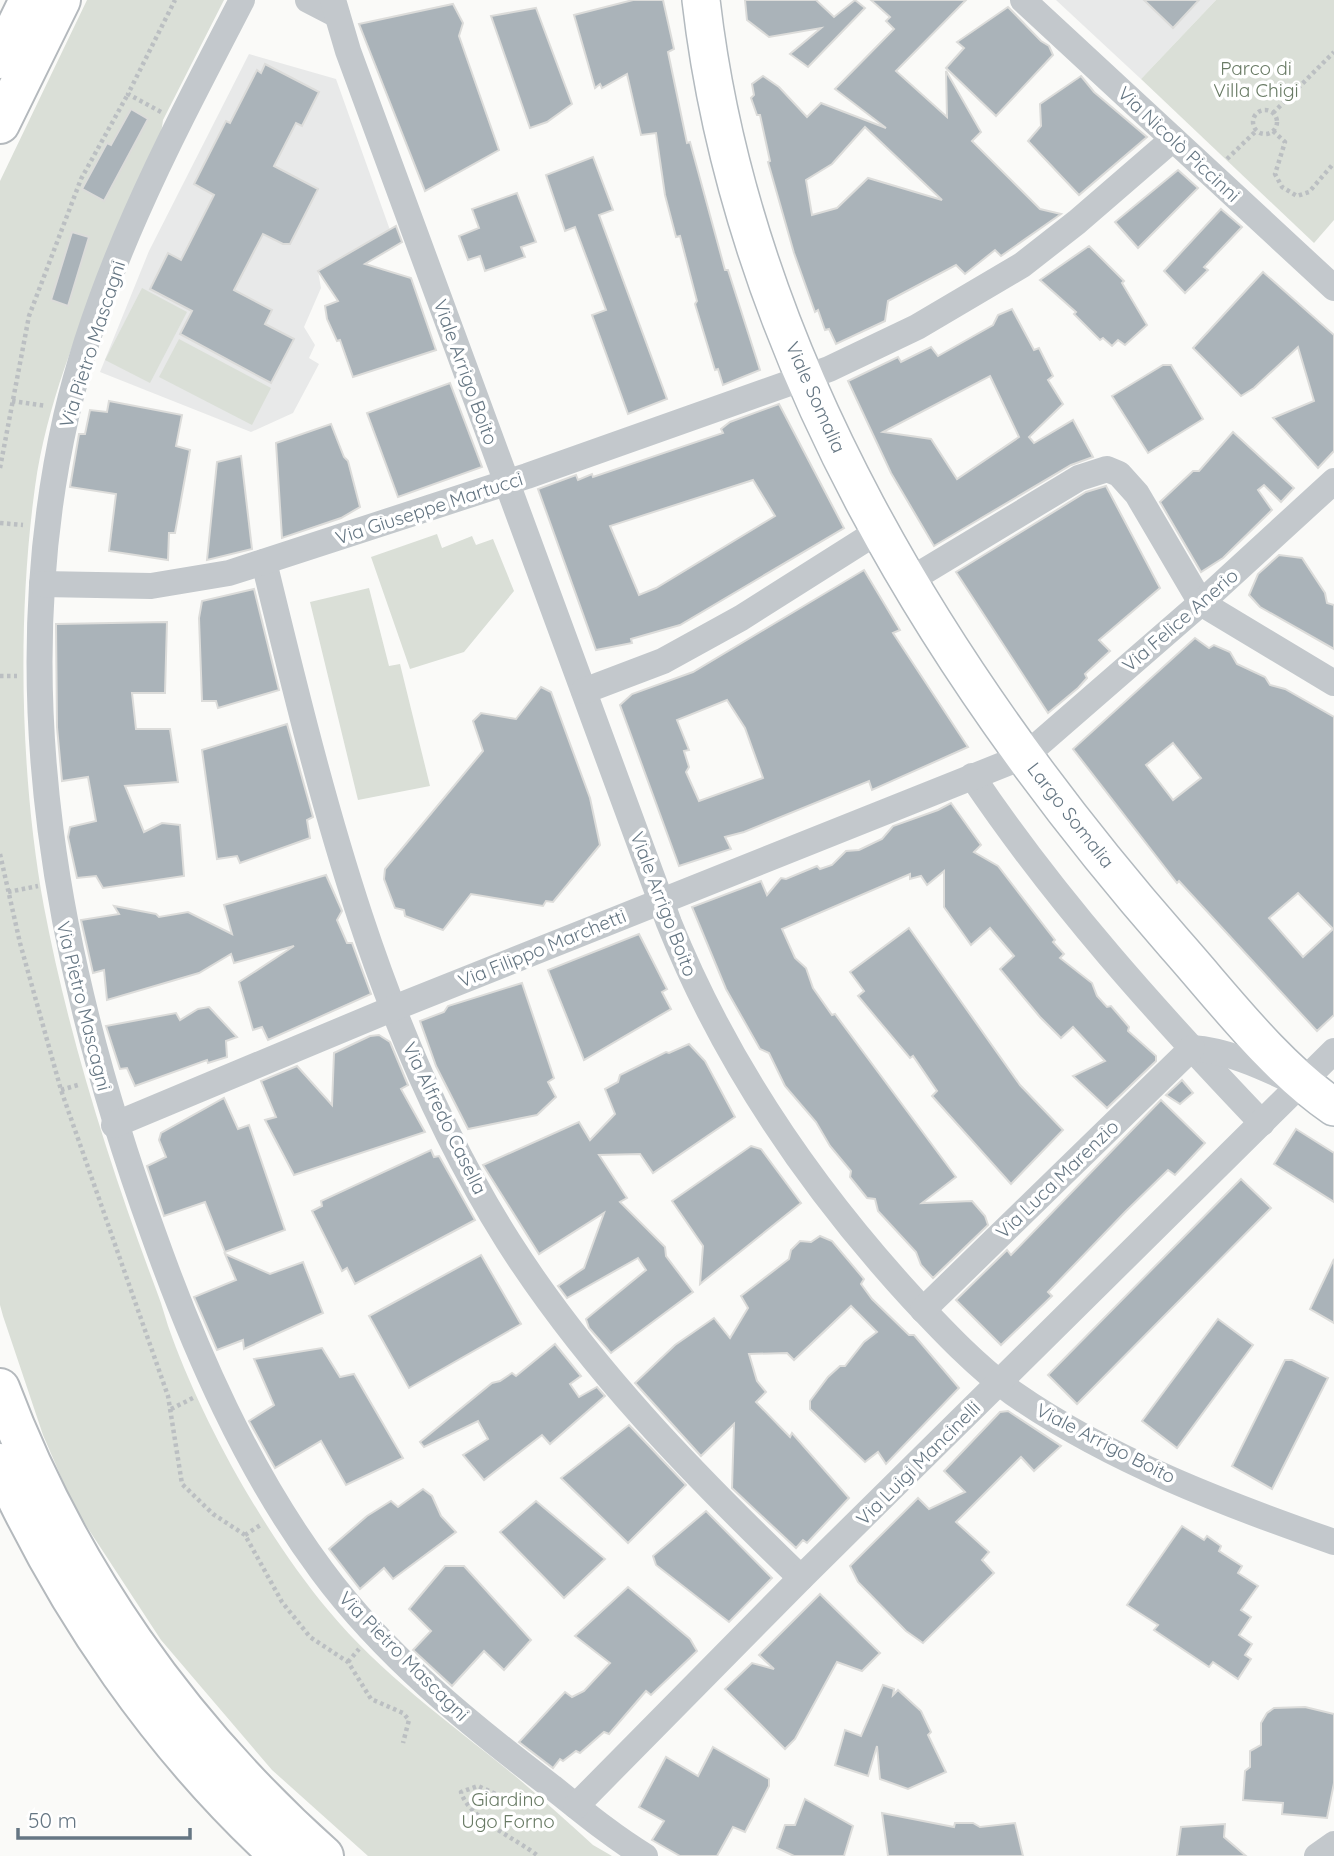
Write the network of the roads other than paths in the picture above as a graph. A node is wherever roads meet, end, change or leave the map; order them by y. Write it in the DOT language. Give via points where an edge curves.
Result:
graph roads {
  1 [pos="29,0"];
  2 [pos="61,0"];
  3 [pos="308,0"];
  4 [pos="701,0"];
  5 [pos="1023,0"];
  6 [pos="246,2"];
  7 [pos="335,8"];
  8 [pos="0,59"];
  9 [pos="0,124"];
  10 [pos="1173,139"];
  11 [pos="1334,288"];
  12 [pos="805,378"];
  13 [pos="1334,481"];
  14 [pos="507,482"];
  15 [pos="880,530"];
  16 [pos="264,562"];
  17 [pos="910,580"];
  18 [pos="42,584"];
  19 [pos="1201,603"];
  20 [pos="1334,683"];
  21 [pos="584,691"];
  22 [pos="1025,756"];
  23 [pos="972,776"];
  24 [pos="661,901"];
  25 [pos="394,1008"];
  26 [pos="1192,1048"];
  27 [pos="1334,1051"];
  28 [pos="1302,1085"];
  29 [pos="1334,1107"];
  30 [pos="1262,1124"];
  31 [pos="114,1125"];
  32 [pos="923,1310"];
  33 [pos="1000,1382"];
  34 [pos="0,1388"];
  35 [pos="0,1463"];
  36 [pos="1334,1542"];
  37 [pos="801,1578"];
  38 [pos="576,1806"];
  39 [pos="1334,1844"];
  40 [pos="280,1856"];
  41 [pos="324,1856"];
  42 [pos="645,1856"];
  43 [pos="1317,1856"];
  1 -- 8 [label="highway"];
  2 -- 9 [label="highway"];
  3 -- 7 [label="street"];
  4 -- 12 [label="main road, Viale Somalia" via="716,100 737,184 765,276"];
  5 -- 10 [label="street, Via Nicolò Piccinni"];
  6 -- 18 [label="street, Via Pietro Mascagni" via="159,162 85,352 61,445"];
  7 -- 14 [label="street, Viale Arrigo Boito"];
  10 -- 11 [label="street, Via Nicolò Piccinni"];
  10 -- 12 [label="street, Via Giuseppe Martucci" via="1063,234 990,286 871,351"];
  12 -- 14 [label="street, Via Giuseppe Martucci"];
  12 -- 15 [label="main road, Viale Somalia"];
  13 -- 19 [label="street, Via Felice Anerio"];
  14 -- 16 [label="street, Via Giuseppe Martucci"];
  14 -- 21 [label="street, Viale Arrigo Boito"];
  15 -- 17 [label="main road, Viale Somalia"];
  15 -- 21 [label="street" via="663,661"];
  16 -- 18 [label="street, Via Giuseppe Martucci" via="162,585"];
  16 -- 25 [label="street, Via Alfredo Casella" via="326,808"];
  17 -- 19 [label="street" via="1079,478 1100,470 1113,471 1133,488"];
  17 -- 22 [label="main road, Viale Somalia"];
  18 -- 31 [label="street, Via Pietro Mascagni" via="38,644 42,742 57,882"];
  19 -- 20 [label="street"];
  19 -- 22 [label="street, Via Felice Anerio"];
  21 -- 24 [label="street, Viale Arrigo Boito"];
  22 -- 23 [label="street, Largo Somalia"];
  22 -- 28 [label="main road, Largo Somalia" via="1153,919"];
  23 -- 24 [label="street, Via Filippo Marchetti"];
  23 -- 26 [label="street" via="1069,908"];
  24 -- 25 [label="street, Via Filippo Marchetti"];
  24 -- 32 [label="street, Viale Arrigo Boito" via="708,1013 755,1093 847,1221"];
  25 -- 31 [label="street, Via Filippo Marchetti"];
  25 -- 37 [label="street, Via Alfredo Casella" via="465,1165 510,1244 612,1380 683,1461"];
  26 -- 28 [label="street" via="1256,1065"];
  26 -- 30 [label="street"];
  26 -- 32 [label="street, Via Luca Marenzio"];
  27 -- 28 [label="street"];
  28 -- 29 [label="main road"];
  28 -- 30 [label="street"];
  30 -- 33 [label="street, Via Luigi Mancinelli"];
  31 -- 38 [label="street, Via Pietro Mascagni" via="206,1369 264,1480 314,1560 356,1613 428,1684 507,1754"];
  32 -- 33 [label="street, Viale Arrigo Boito"];
  33 -- 36 [label="street, Viale Arrigo Boito" via="1062,1424 1115,1451 1253,1513"];
  33 -- 37 [label="street, Via Luigi Mancinelli"];
  34 -- 41 [label="highway" via="46,1496 127,1635 217,1750"];
  35 -- 40 [label="highway" via="76,1607 118,1671 208,1785"];
  37 -- 38 [label="street, Via Luigi Mancinelli"];
  38 -- 42 [label="street, Via Pietro Mascagni"];
  39 -- 43 [label="street"];
}
